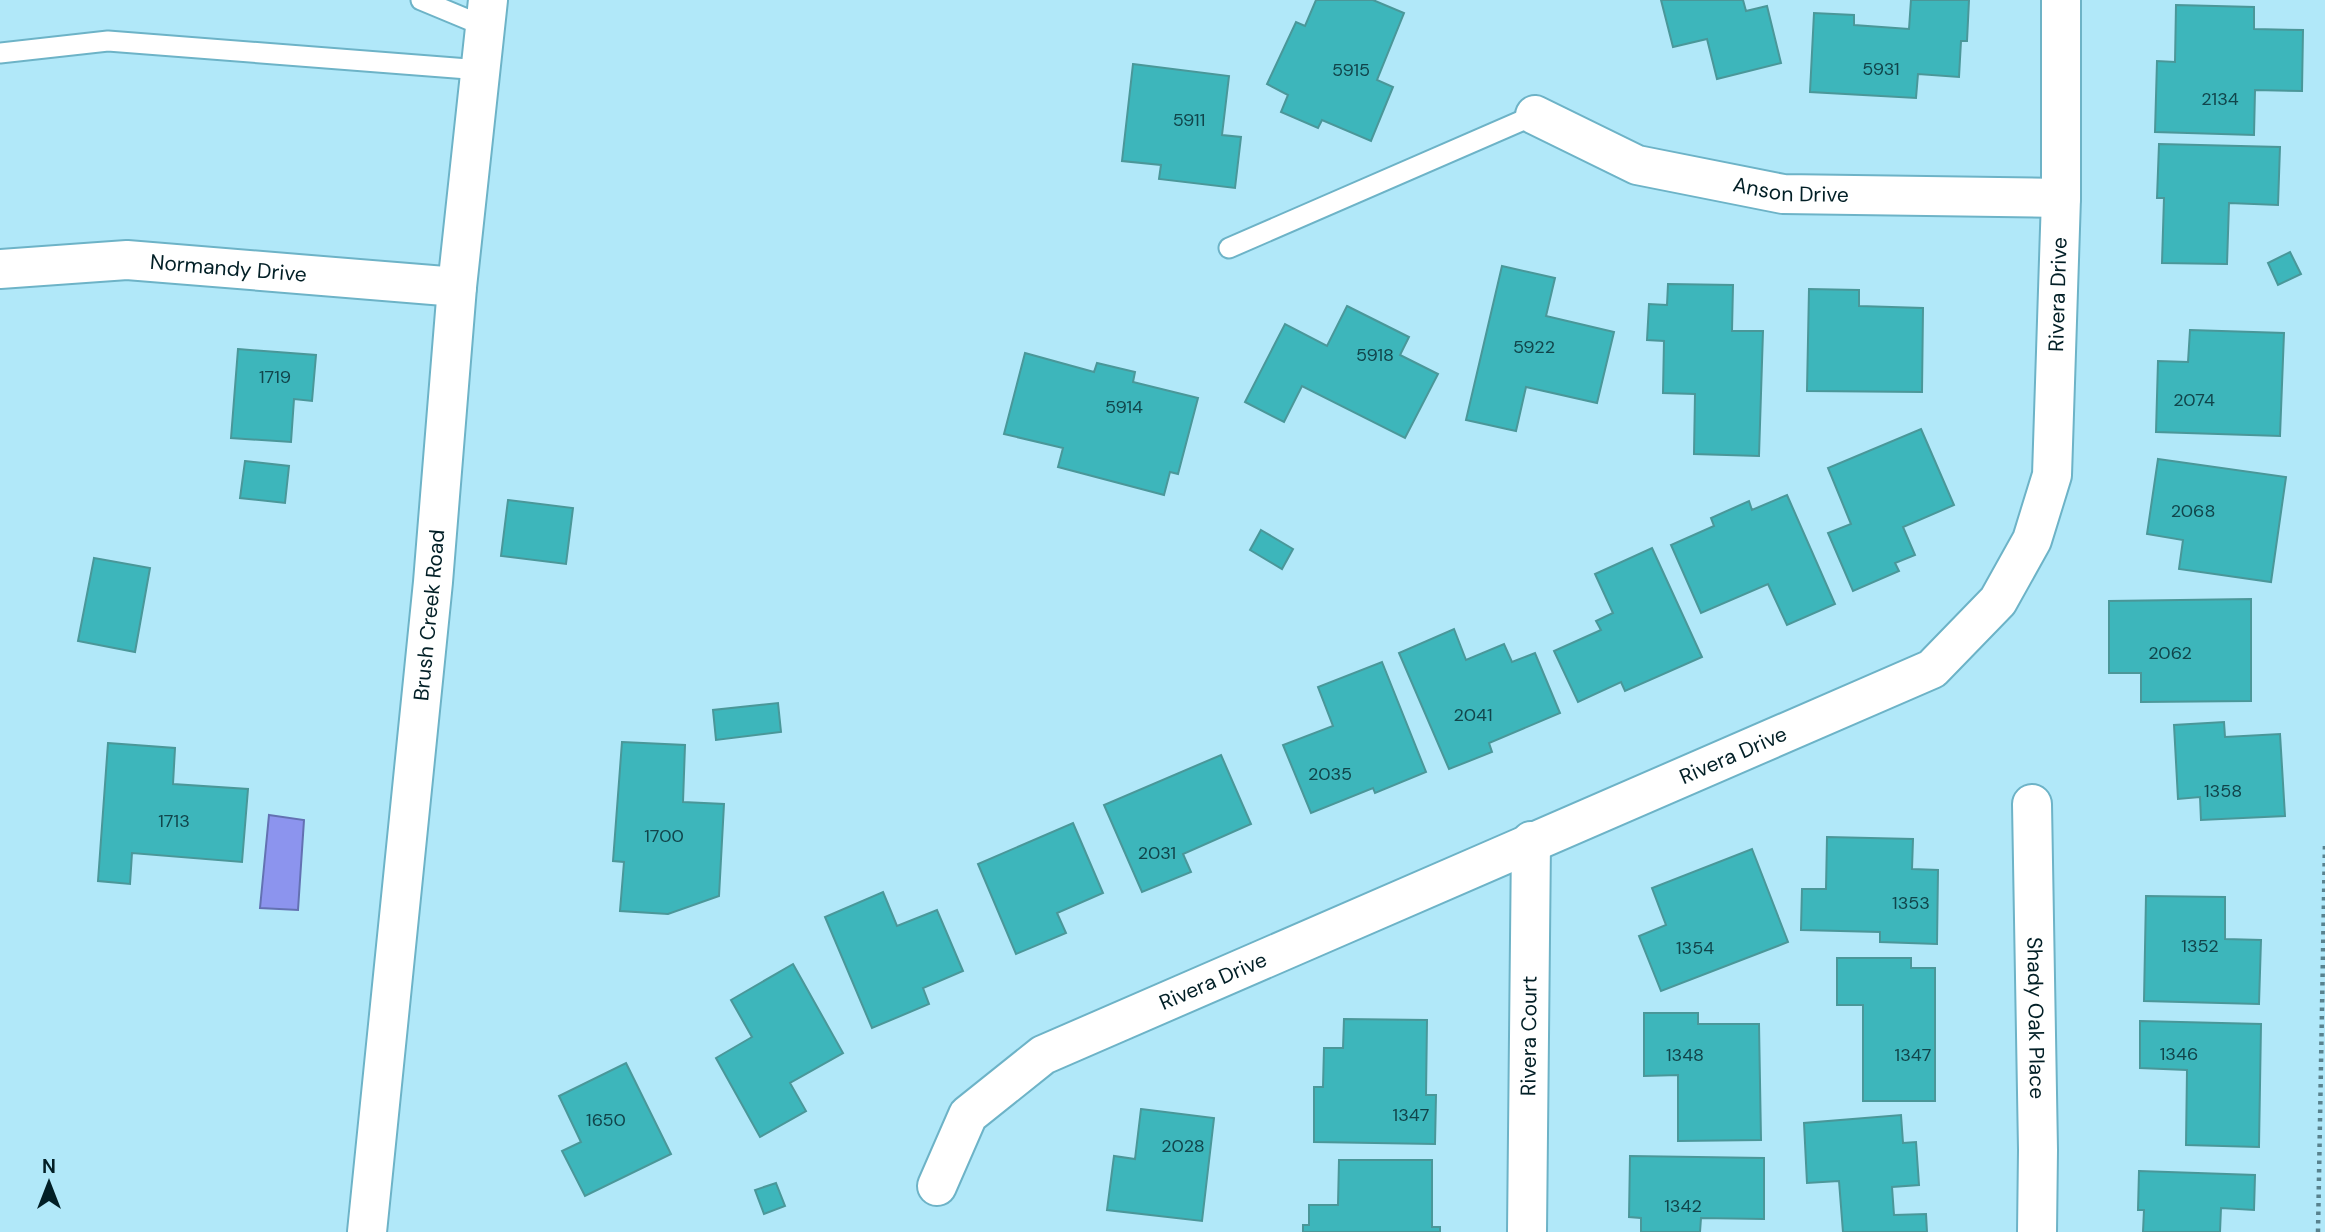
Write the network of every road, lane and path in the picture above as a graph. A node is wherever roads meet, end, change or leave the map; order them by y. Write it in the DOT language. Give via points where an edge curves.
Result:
graph roads {
  1 [pos="421,0"];
  2 [pos="2061,0"];
  3 [pos="487,13"];
  4 [pos="0,53"];
  5 [pos="481,70"];
  6 [pos="1535,115"];
  7 [pos="2061,198"];
  8 [pos="1229,248"];
  9 [pos="0,268"];
  10 [pos="457,287"];
  11 [pos="2032,804"];
  12 [pos="1531,841"];
  13 [pos="2325,842"];
  14 [pos="937,1186"];
  15 [pos="368,1232"];
  16 [pos="1527,1232"];
  17 [pos="2037,1232"];
  18 [pos="2318,1232"];
  1 -- 3 [label="lane"];
  2 -- 7 [label="street, Rivera Drive"];
  3 -- 5 [label="street, Brush Creek Road"];
  4 -- 5 [label="lane" via="108,41"];
  5 -- 10 [label="street, Brush Creek Road"];
  6 -- 7 [label="street, Anson Drive" via="1637,166 1783,194"];
  6 -- 8 [label="lane"];
  7 -- 12 [label="street, Rivera Drive" via="2052,475 2032,540 1998,601 1932,669"];
  9 -- 10 [label="street, Normandy Drive" via="127,260"];
  10 -- 15 [label="street, Brush Creek Road" via="433,583"];
  11 -- 17 [label="street, Shady Oak Place"];
  12 -- 14 [label="street, Rivera Drive" via="1043,1055 968,1115"];
  12 -- 16 [label="street, Rivera Court"];
  13 -- 18 [label="path"];
}
